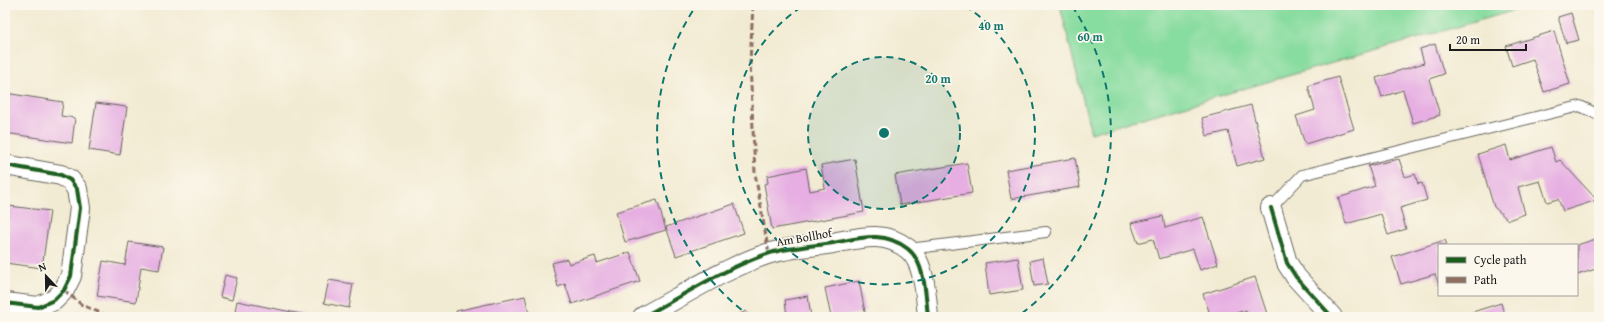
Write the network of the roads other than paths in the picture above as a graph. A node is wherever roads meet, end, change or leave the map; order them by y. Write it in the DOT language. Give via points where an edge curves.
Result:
graph roads {
  1 [pos="1599,115"];
  2 [pos="5,165"];
  3 [pos="1271,208"];
  4 [pos="1046,232"];
  5 [pos="909,249"];
  6 [pos="5,303"];
  7 [pos="643,317"];
  8 [pos="928,317"];
  9 [pos="1332,317"];
  1 -- 3 [label="lane" via="1580,106 1302,175"];
  2 -- 6 [label="street" via="61,175 70,180 76,189 80,208 71,276 64,290 54,300 38,307"];
  3 -- 9 [label="street" via="1287,263 1296,277"];
  4 -- 5 [label="lane"];
  5 -- 7 [label="street, Am Bollhof" via="892,240 872,236 769,254 733,268"];
  5 -- 8 [label="street" via="918,262 924,282"];
}
